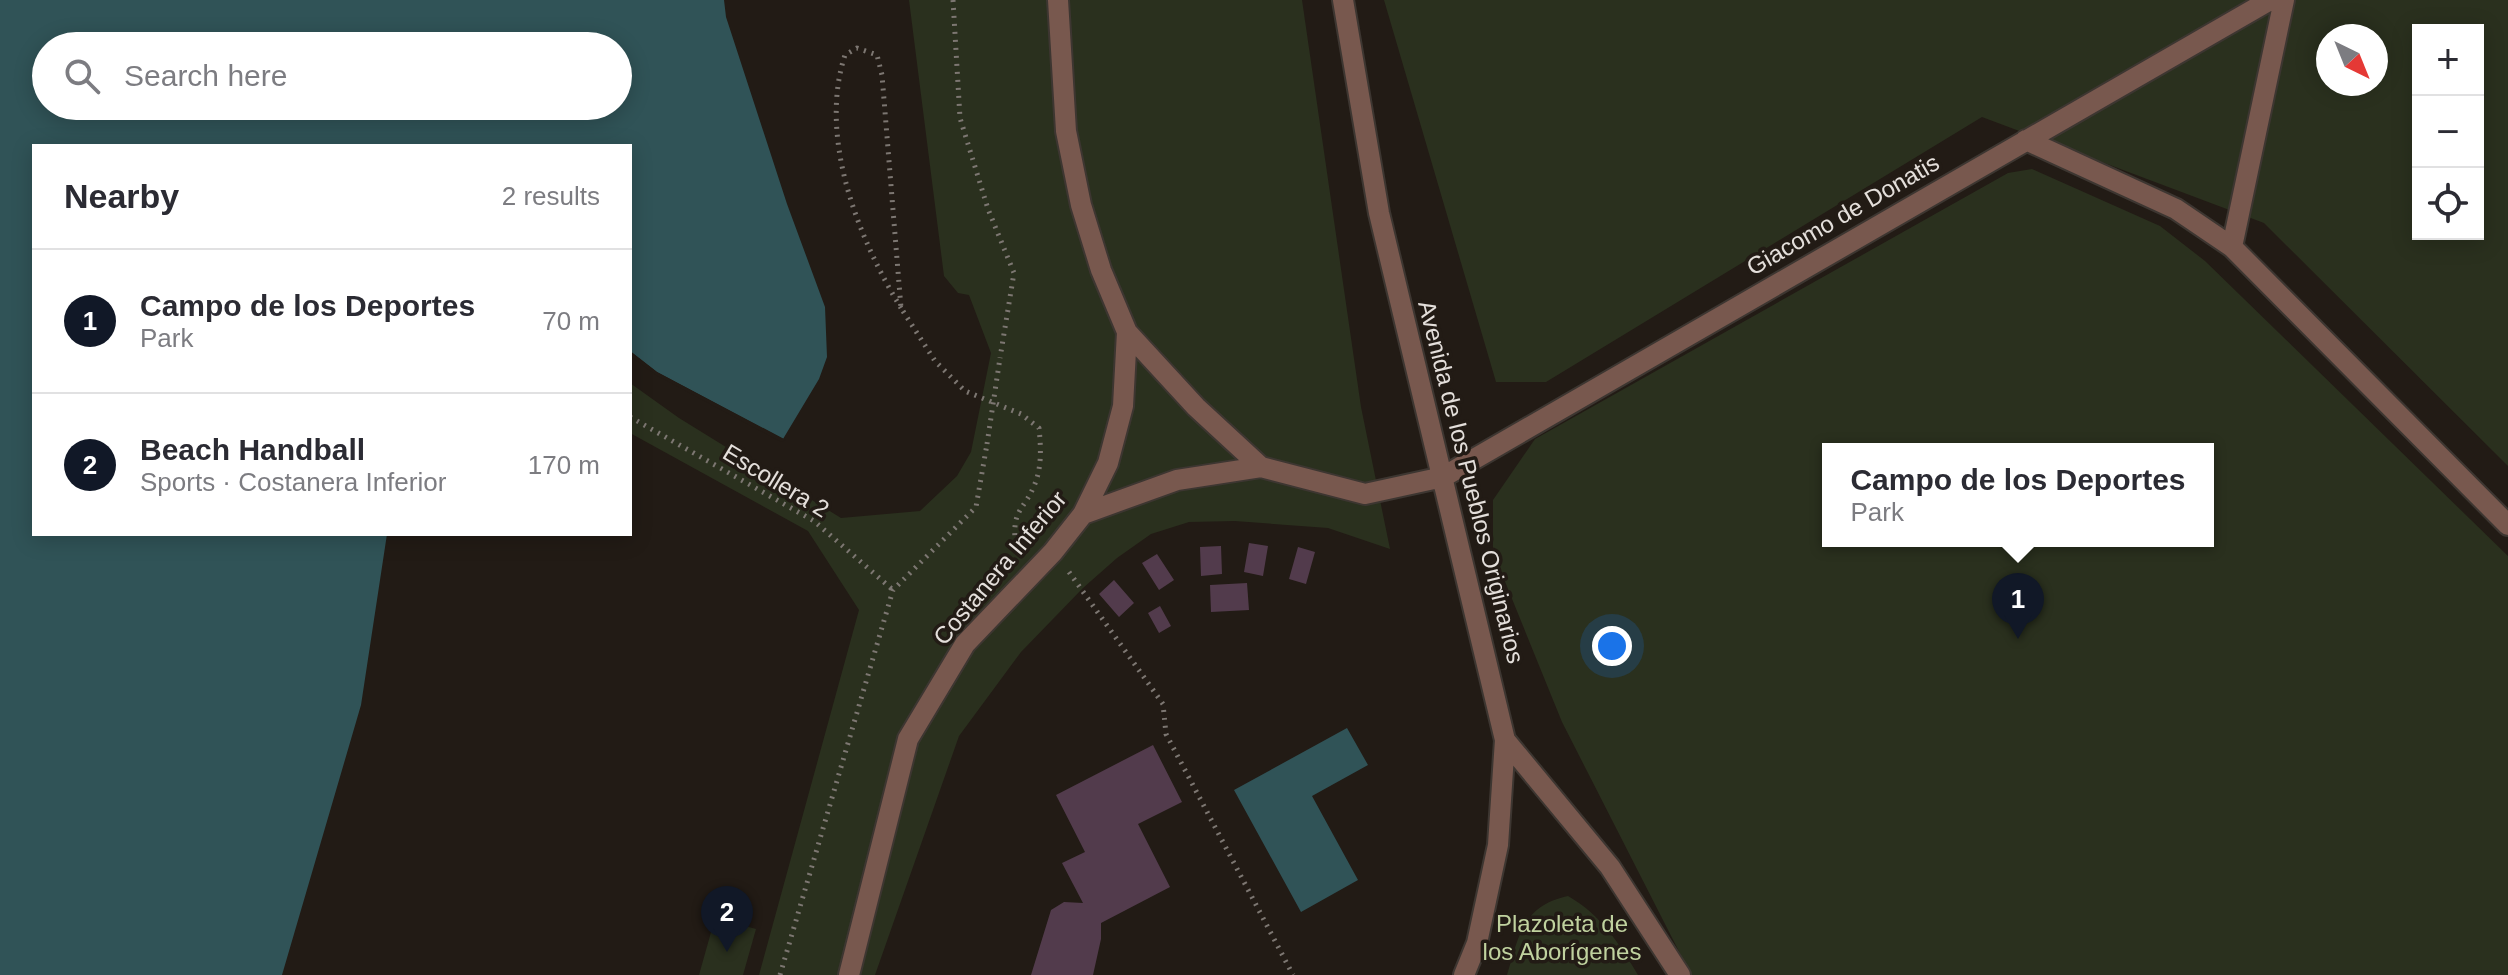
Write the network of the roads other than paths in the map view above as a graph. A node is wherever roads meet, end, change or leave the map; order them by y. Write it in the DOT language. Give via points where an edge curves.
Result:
graph roads {
  1 [pos="1058,0"];
  2 [pos="1343,0"];
  3 [pos="2270,0"];
  4 [pos="2284,0"];
  5 [pos="2026,140"];
  6 [pos="2232,247"];
  7 [pos="1127,332"];
  8 [pos="1261,467"];
  9 [pos="1443,477"];
  10 [pos="1083,514"];
  11 [pos="2508,525"];
  12 [pos="1505,740"];
  13 [pos="849,975"];
  14 [pos="1464,975"];
  15 [pos="1680,975"];
  1 -- 7 [label="street, Costanera Inferior" via="1066,131 1081,205"];
  2 -- 9 [label="street, Avenida de los Pueblos Originarios" via="1379,213"];
  3 -- 5 [label="street, Giacomo de Donatis"];
  4 -- 6 [label="street"];
  5 -- 6 [label="street" via="2176,209"];
  5 -- 9 [label="street, Giacomo de Donatis"];
  6 -- 11 [label="street"];
  7 -- 8 [label="street"];
  7 -- 10 [label="street, Costanera Inferior" via="1123,406 1108,463"];
  8 -- 9 [label="street, Giacomo de Donatis" via="1365,494"];
  8 -- 10 [label="street" via="1177,480"];
  9 -- 12 [label="street, Avenida de los Pueblos Originarios"];
  10 -- 13 [label="street, Costanera Inferior" via="965,644 908,739"];
  12 -- 14 [label="street, Avenida de los Pueblos Originarios" via="1498,845 1477,943"];
  12 -- 15 [label="street" via="1610,867"];
}
